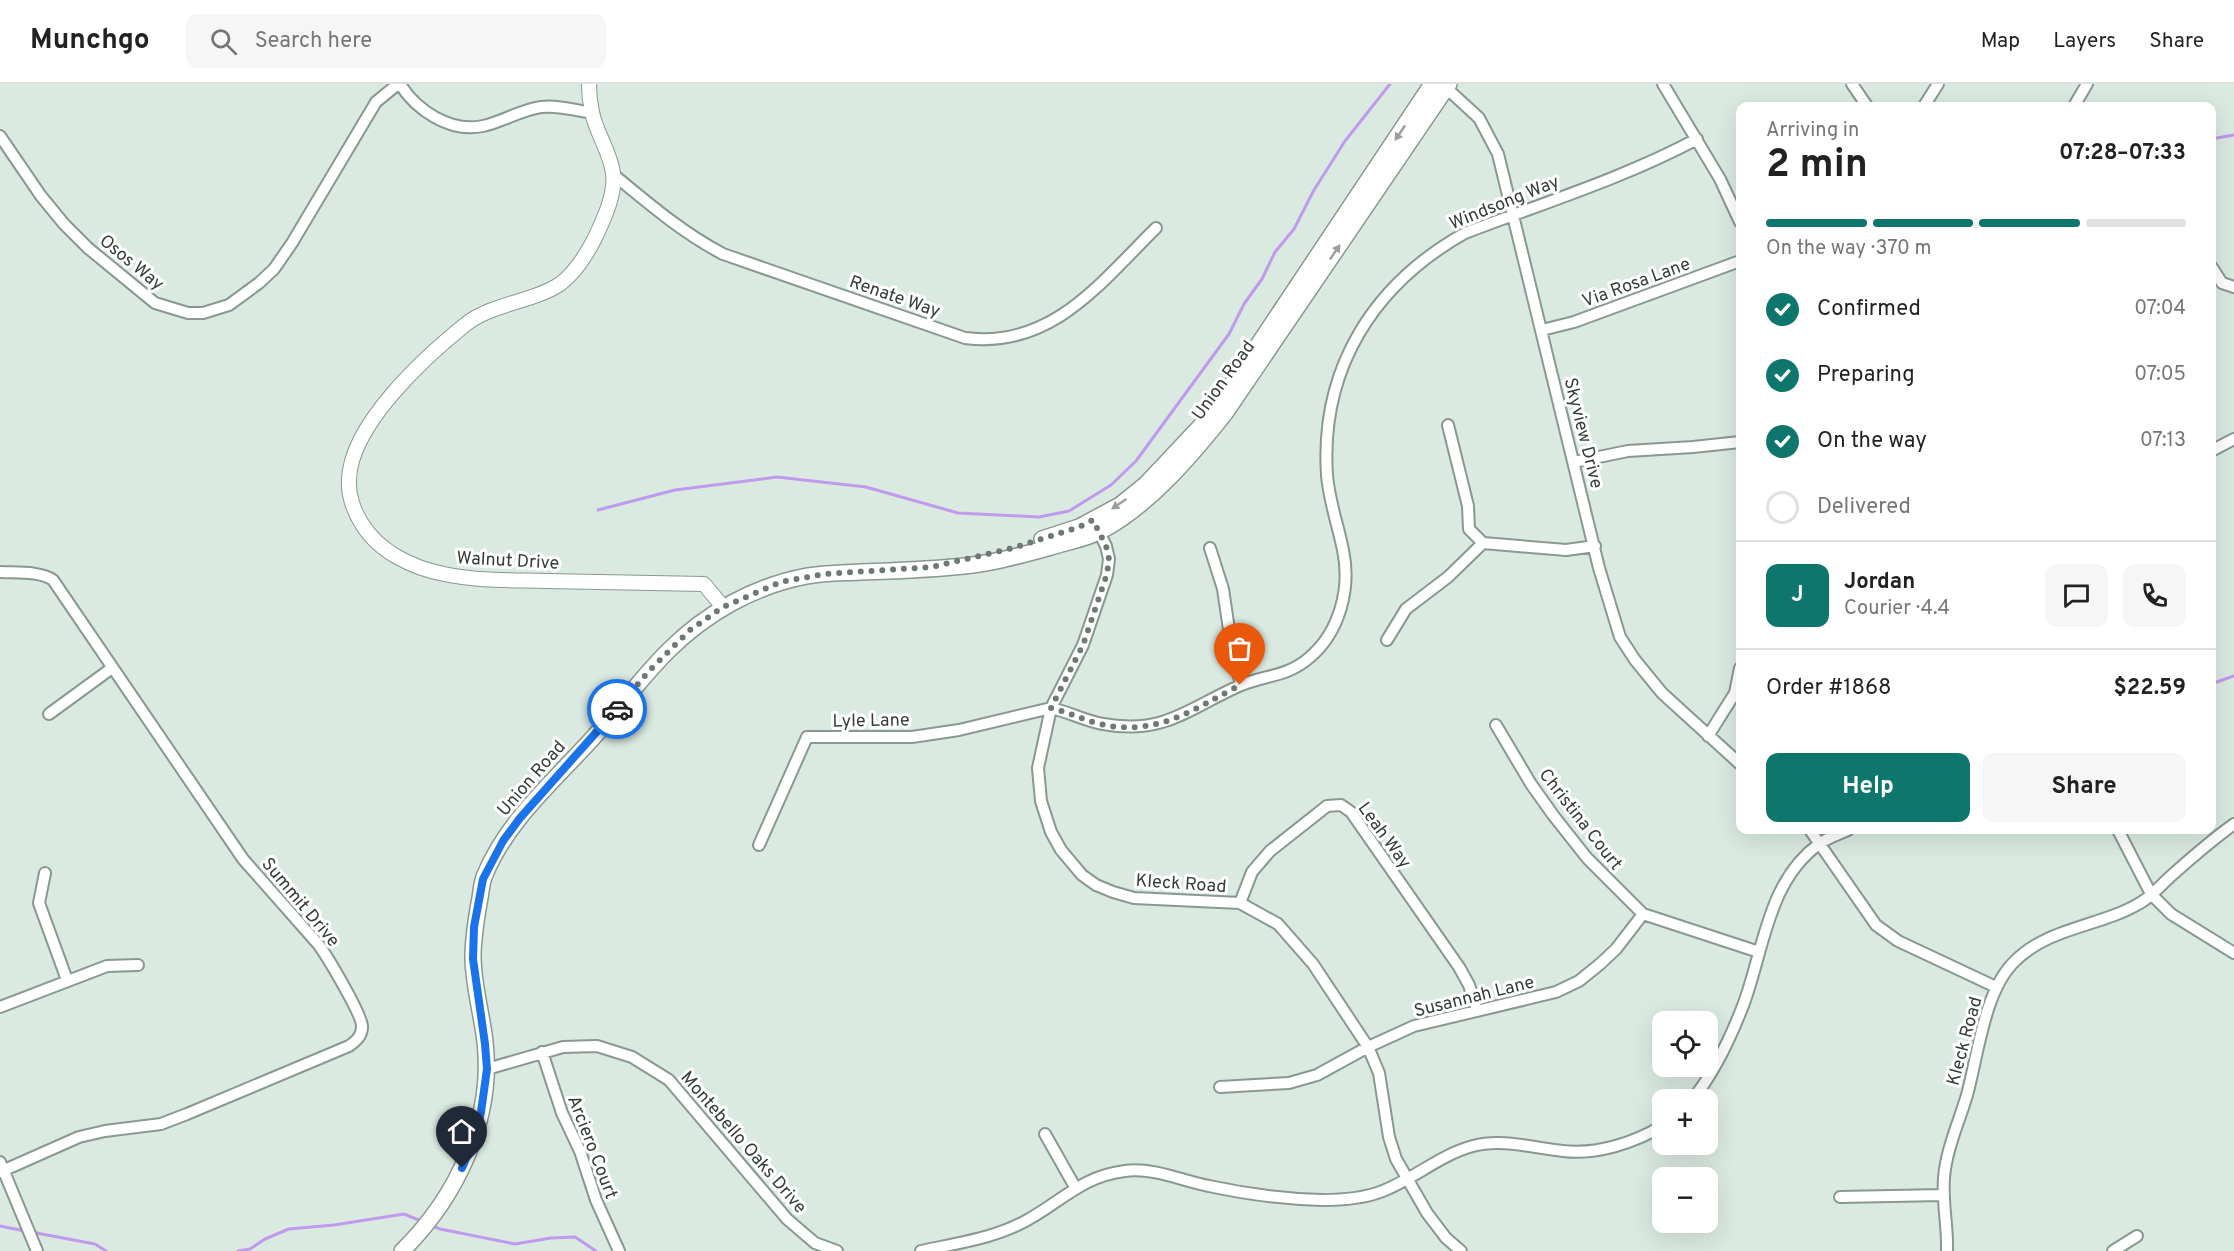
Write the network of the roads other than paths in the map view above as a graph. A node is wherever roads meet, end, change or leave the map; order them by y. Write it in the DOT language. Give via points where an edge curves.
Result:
graph roads {
  1 [pos="399,84"];
  2 [pos="589,84"];
  3 [pos="1664,84"];
  4 [pos="1852,84"];
  5 [pos="1938,84"];
  6 [pos="2087,84"];
  7 [pos="1442,85"];
  8 [pos="1864,102"];
  9 [pos="1927,102"];
  10 [pos="2076,102"];
  11 [pos="592,113"];
  12 [pos="0,136"];
  13 [pos="1697,139"];
  14 [pos="614,175"];
  15 [pos="1736,213"];
  16 [pos="1514,214"];
  17 [pos="1156,228"];
  18 [pos="1736,262"];
  19 [pos="2216,274"];
  20 [pos="2234,287"];
  21 [pos="1542,330"];
  22 [pos="1448,425"];
  23 [pos="2234,439"];
  24 [pos="1736,442"];
  25 [pos="2216,448"];
  26 [pos="1574,462"];
  27 [pos="1096,526"];
  28 [pos="1483,543"];
  29 [pos="1595,546"];
  30 [pos="1210,548"];
  31 [pos="0,572"];
  32 [pos="723,607"];
  33 [pos="1388,640"];
  34 [pos="112,668"];
  35 [pos="1240,685"];
  36 [pos="1736,688"];
  37 [pos="1051,708"];
  38 [pos="49,714"];
  39 [pos="1496,725"];
  40 [pos="1708,736"];
  41 [pos="1736,760"];
  42 [pos="2234,824"];
  43 [pos="1813,834"];
  44 [pos="1839,834"];
  45 [pos="2120,834"];
  46 [pos="1819,843"];
  47 [pos="759,845"];
  48 [pos="45,873"];
  49 [pos="2151,894"];
  50 [pos="1240,903"];
  51 [pos="1643,914"];
  52 [pos="1759,952"];
  53 [pos="2234,953"];
  54 [pos="138,965"];
  55 [pos="67,980"];
  56 [pos="1996,987"];
  57 [pos="0,1007"];
  58 [pos="1477,1011"];
  59 [pos="1368,1047"];
  60 [pos="542,1052"];
  61 [pos="487,1069"];
  62 [pos="1220,1087"];
  63 [pos="1701,1089"];
  64 [pos="1652,1132"];
  65 [pos="1045,1134"];
  66 [pos="1,1168"];
  67 [pos="1407,1179"];
  68 [pos="1075,1187"];
  69 [pos="1943,1195"];
  70 [pos="1840,1197"];
  71 [pos="2137,1236"];
  72 [pos="37,1251"];
  73 [pos="402,1251"];
  74 [pos="619,1251"];
  75 [pos="837,1251"];
  76 [pos="921,1251"];
  77 [pos="1461,1251"];
  78 [pos="1947,1251"];
  79 [pos="2113,1251"];
  1 -- 11 [label="street" via="430,116 458,125 480,127 540,107"];
  1 -- 12 [label="street, Osos Way" via="376,102 274,269 229,305 203,313 188,313 155,303 88,248 41,196"];
  2 -- 11 [label="street, Walnut Drive"];
  3 -- 13 [label="street"];
  4 -- 8 [label="street"];
  5 -- 9 [label="street"];
  6 -- 10 [label="street"];
  7 -- 16 [label="street, Skyview Drive" via="1479,118 1490,136"];
  7 -- 27 [label="main road, Union Road" via="1208,435 1127,515"];
  11 -- 14 [label="street, Walnut Drive"];
  13 -- 15 [label="street"];
  13 -- 16 [label="street, Windsong Way" via="1664,156"];
  14 -- 17 [label="street, Renate Way" via="667,219 723,254 965,339 985,341 1037,329 1074,308"];
  14 -- 32 [label="street, Walnut Drive" via="611,198 594,240 570,275 559,284 469,322 414,369 381,409 357,447 349,473 351,500 358,519 375,542 396,556 441,573 479,579 704,584"];
  16 -- 21 [label="street, Skyview Drive"];
  16 -- 35 [label="street, Windsong Way" via="1442,246 1419,262 1373,310 1336,386 1329,417 1327,452 1332,506 1346,572 1341,608 1330,633 1310,657 1293,669"];
  18 -- 21 [label="street, Via Rosa Lane"];
  19 -- 20 [label="street" via="2222,283"];
  21 -- 26 [label="street, Skyview Drive"];
  22 -- 28 [label="street" via="1468,506 1469,529"];
  23 -- 25 [label="street"];
  24 -- 26 [label="street" via="1628,451"];
  26 -- 29 [label="street, Skyview Drive"];
  27 -- 32 [label="main road, Union Road" via="1027,554 979,564 809,576 781,582"];
  27 -- 37 [label="street, Kleck Road" via="1109,559 1107,574 1083,645"];
  28 -- 29 [label="street" via="1566,550"];
  28 -- 33 [label="street" via="1448,577 1406,609"];
  29 -- 40 [label="street, Skyview Drive" via="1620,637 1662,693"];
  30 -- 35 [label="street" via="1223,589"];
  31 -- 34 [label="street, Summit Drive" via="53,580"];
  32 -- 61 [label="main road, Union Road" via="690,630 648,672 520,818 483,879 473,959"];
  34 -- 38 [label="street"];
  34 -- 66 [label="street, Summit Drive" via="243,859 329,959 357,1010 362,1030 349,1046 161,1124 79,1137"];
  35 -- 37 [label="street, Windsong Way" via="1173,720 1150,726 1101,724"];
  36 -- 40 [label="street"];
  37 -- 47 [label="street, Lyle Lane" via="912,737 807,737"];
  37 -- 50 [label="street, Kleck Road" via="1038,768 1041,801 1057,844 1082,875 1096,885 1134,898"];
  39 -- 51 [label="street, Christina Court" via="1552,815 1587,858"];
  40 -- 41 [label="street, Skyview Drive"];
  42 -- 49 [label="street, Kleck Road"];
  43 -- 46 [label="street"];
  44 -- 46 [label="street"];
  45 -- 49 [label="street"];
  46 -- 52 [label="street" via="1786,881"];
  46 -- 56 [label="street" via="1876,925 1898,941"];
  48 -- 55 [label="street" via="39,903"];
  49 -- 53 [label="street" via="2171,914"];
  49 -- 56 [label="street, Kleck Road" via="2127,910 2036,945 2013,963"];
  50 -- 58 [label="street, Leah Way" via="1252,872 1270,851 1327,806 1341,805 1351,812 1459,967"];
  50 -- 59 [label="street, Kleck Road" via="1278,924 1313,964"];
  51 -- 52 [label="street, Christina Court"];
  51 -- 58 [label="street, Susannah Lane" via="1616,950 1579,981 1556,993"];
  52 -- 63 [label="street" via="1725,1048"];
  54 -- 55 [label="street" via="107,966"];
  55 -- 57 [label="street"];
  56 -- 69 [label="street, Kleck Road" via="1947,1161"];
  58 -- 59 [label="street, Susannah Lane" via="1414,1026"];
  59 -- 62 [label="street, Susannah Lane" via="1317,1075 1289,1083"];
  59 -- 67 [label="street, Kleck Road" via="1379,1073 1389,1137"];
  60 -- 61 [label="street, Montebello Oaks Drive"];
  60 -- 74 [label="street, Arciero Court" via="562,1113"];
  60 -- 75 [label="street, Montebello Oaks Drive" via="597,1046 632,1057 669,1080 788,1219 815,1243"];
  61 -- 73 [label="main road, Union Road" via="476,1135 462,1168 423,1230"];
  64 -- 67 [label="street" via="1605,1149 1565,1152 1504,1143 1474,1145 1449,1154"];
  65 -- 68 [label="street"];
  66 -- 72 [label="street"];
  67 -- 68 [label="street" via="1380,1192 1348,1200 1240,1192 1157,1172 1126,1171"];
  67 -- 77 [label="street, Kleck Road" via="1427,1213"];
  68 -- 76 [label="street" via="1029,1220 1002,1232"];
  69 -- 70 [label="street"];
  69 -- 78 [label="street, Kleck Road"];
  71 -- 79 [label="street"];
}
